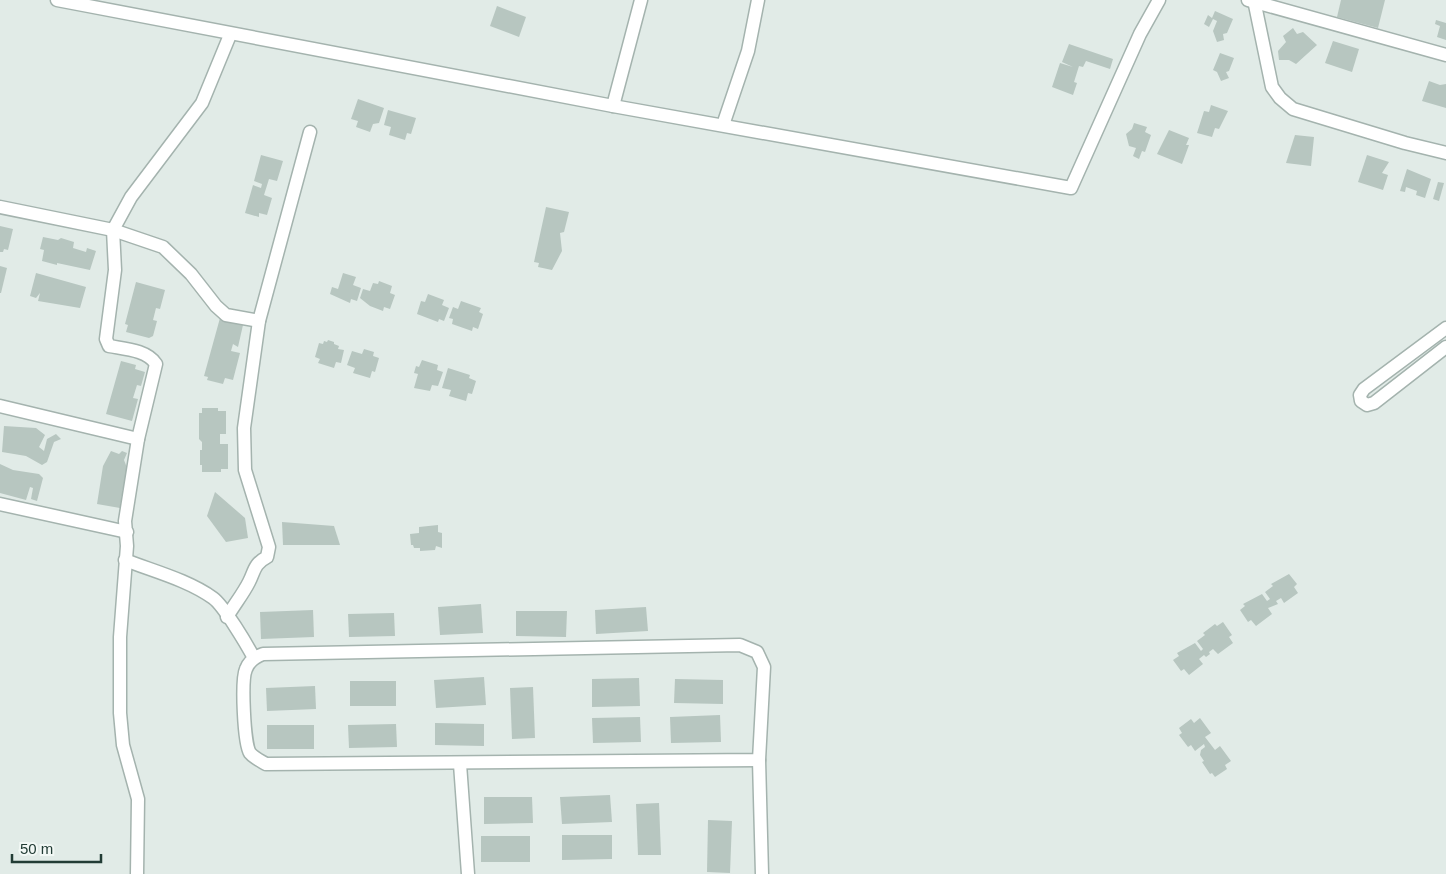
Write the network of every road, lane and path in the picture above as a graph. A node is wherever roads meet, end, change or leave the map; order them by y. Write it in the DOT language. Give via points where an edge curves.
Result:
graph roads {
  1 [pos="56,0"];
  2 [pos="641,0"];
  3 [pos="758,0"];
  4 [pos="1159,0"];
  5 [pos="1252,0"];
  6 [pos="230,35"];
  7 [pos="1446,55"];
  8 [pos="614,106"];
  9 [pos="722,125"];
  10 [pos="310,132"];
  11 [pos="1446,153"];
  12 [pos="0,207"];
  13 [pos="113,230"];
  14 [pos="259,321"];
  15 [pos="1446,328"];
  16 [pos="1446,347"];
  17 [pos="0,406"];
  18 [pos="138,439"];
  19 [pos="0,504"];
  20 [pos="127,532"];
  21 [pos="125,560"];
  22 [pos="227,616"];
  23 [pos="254,658"];
  24 [pos="760,760"];
  25 [pos="460,764"];
  26 [pos="137,874"];
  27 [pos="468,874"];
  28 [pos="762,874"];
  1 -- 6 [label="street"];
  2 -- 8 [label="street"];
  3 -- 9 [label="street" via="748,51"];
  4 -- 9 [label="street" via="1140,34 1071,188"];
  5 -- 7 [label="street"];
  5 -- 11 [label="street" via="1272,87 1287,104 1405,143"];
  6 -- 8 [label="street"];
  6 -- 13 [label="street" via="202,103 131,197"];
  8 -- 9 [label="street"];
  10 -- 14 [label="street"];
  12 -- 13 [label="street"];
  13 -- 14 [label="street" via="163,247 226,315"];
  13 -- 18 [label="street" via="115,270 106,339 109,346 144,354 156,364"];
  14 -- 22 [label="street" via="244,428 244,470 269,547 266,557 252,569 250,581"];
  15 -- 16 [label="street" via="1364,389 1360,395 1361,402 1367,405 1374,403"];
  17 -- 18 [label="street"];
  18 -- 20 [label="street" via="125,521"];
  19 -- 20 [label="street"];
  20 -- 21 [label="street"];
  21 -- 22 [label="street" via="200,590 215,599"];
  21 -- 26 [label="street" via="120,636 120,713 123,746 138,799"];
  22 -- 23 [label="street"];
  23 -- 24 [label="street" via="263,654 740,644 756,652 764,667"];
  23 -- 25 [label="street" via="246,667 243,678 247,742 250,752 266,764"];
  24 -- 25 [label="street"];
  24 -- 28 [label="street"];
  25 -- 27 [label="street"];
}
